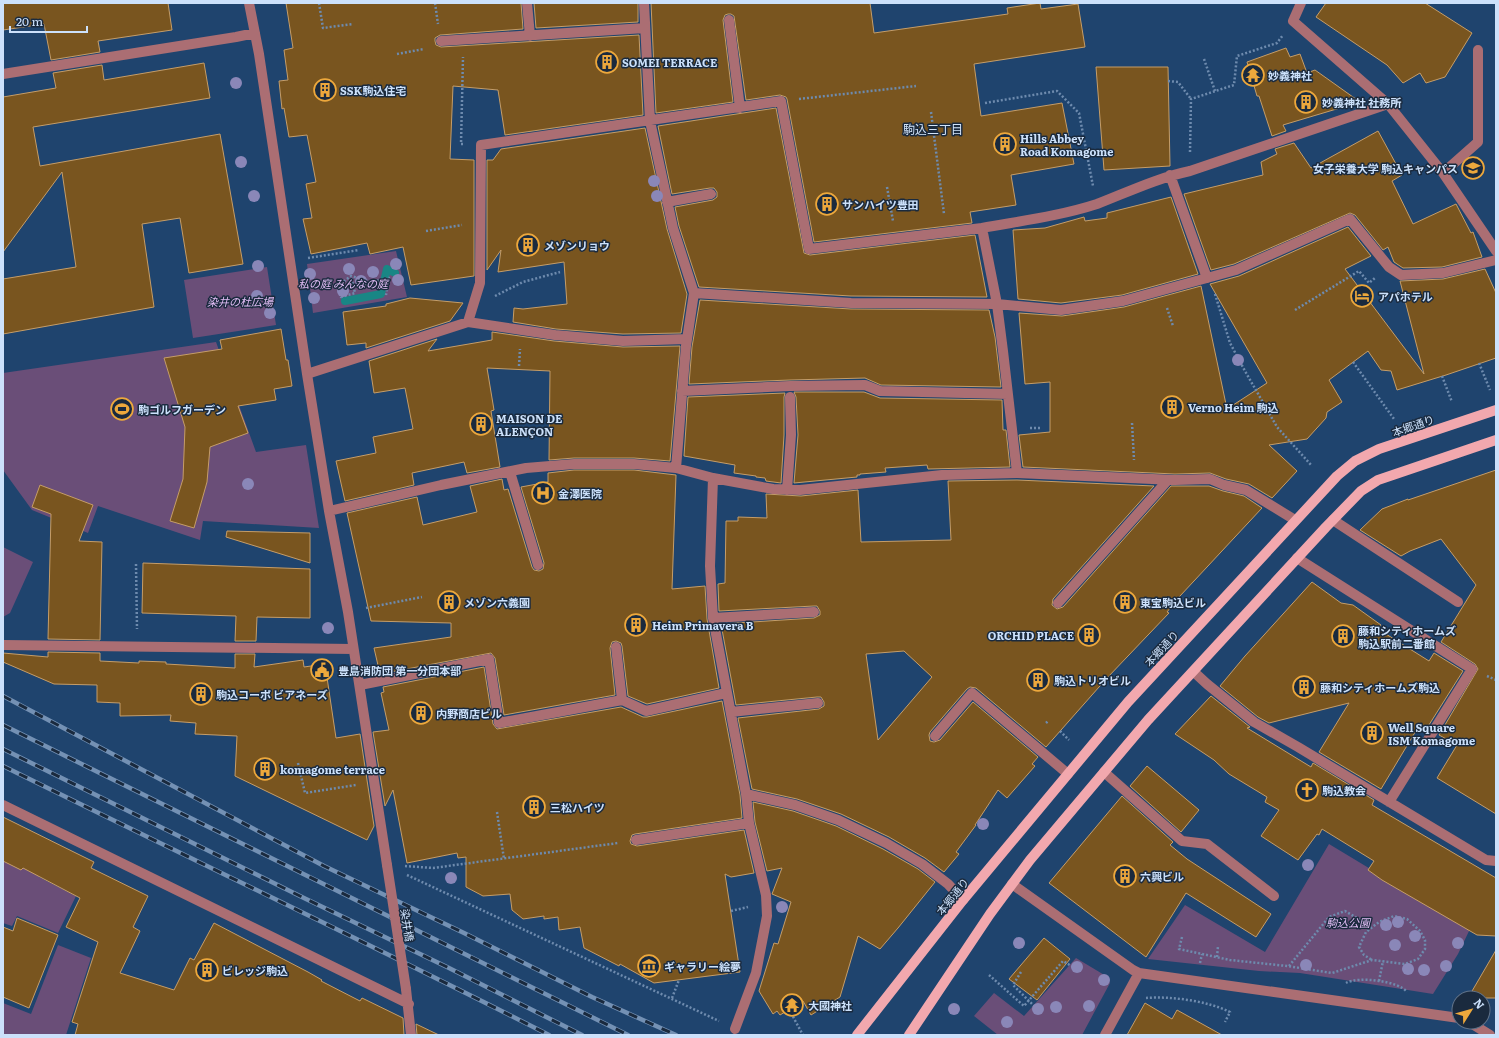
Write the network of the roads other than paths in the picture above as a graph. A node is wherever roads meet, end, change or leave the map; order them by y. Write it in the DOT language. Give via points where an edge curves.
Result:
graph roads {
  1 [pos="250,3"];
  2 [pos="527,3"];
  3 [pos="644,3"];
  4 [pos="1301,3"];
  5 [pos="730,20"];
  6 [pos="645,28"];
  7 [pos="255,33"];
  8 [pos="530,36"];
  9 [pos="441,41"];
  10 [pos="1478,50"];
  11 [pos="3,74"];
  12 [pos="1388,104"];
  13 [pos="740,108"];
  14 [pos="650,121"];
  15 [pos="1443,174"];
  16 [pos="1170,175"];
  17 [pos="711,194"];
  18 [pos="667,202"];
  19 [pos="982,228"];
  20 [pos="1496,251"];
  21 [pos="1496,260"];
  22 [pos="1208,278"];
  23 [pos="694,293"];
  24 [pos="996,304"];
  25 [pos="468,322"];
  26 [pos="687,339"];
  27 [pos="307,374"];
  28 [pos="682,391"];
  29 [pos="1008,394"];
  30 [pos="790,397"];
  31 [pos="1496,410"];
  32 [pos="1496,440"];
  33 [pos="676,468"];
  34 [pos="510,472"];
  35 [pos="1017,473"];
  36 [pos="713,478"];
  37 [pos="1168,480"];
  38 [pos="787,490"];
  39 [pos="329,511"];
  40 [pos="1295,520"];
  41 [pos="1333,520"];
  42 [pos="1297,558"];
  43 [pos="538,565"];
  44 [pos="1458,602"];
  45 [pos="1058,603"];
  46 [pos="814,612"];
  47 [pos="713,618"];
  48 [pos="3,645"];
  49 [pos="616,647"];
  50 [pos="354,648"];
  51 [pos="1194,672"];
  52 [pos="360,685"];
  53 [pos="726,693"];
  54 [pos="622,700"];
  55 [pos="818,703"];
  56 [pos="731,712"];
  57 [pos="935,736"];
  58 [pos="1104,772"];
  59 [pos="1068,774"];
  60 [pos="746,794"];
  61 [pos="1389,802"];
  62 [pos="3,805"];
  63 [pos="749,823"];
  64 [pos="636,840"];
  65 [pos="1496,861"];
  66 [pos="1012,884"];
  67 [pos="1274,896"];
  68 [pos="963,900"];
  69 [pos="1139,973"];
  70 [pos="409,1004"];
  71 [pos="1451,1017"];
  72 [pos="735,1029"];
  73 [pos="861,1034"];
  74 [pos="411,1035"];
  75 [pos="909,1035"];
  76 [pos="1105,1035"];
  1 -- 7 [label="street, 染井橋"];
  2 -- 8 [label="street"];
  3 -- 6 [label="street"];
  4 -- 12 [label="street" via="1294,18"];
  5 -- 13 [label="street"];
  6 -- 8 [label="street"];
  6 -- 14 [label="street"];
  7 -- 11 [label="street"];
  7 -- 27 [label="street, 染井橋"];
  8 -- 9 [label="street"];
  10 -- 15 [label="street" via="1478,142"];
  12 -- 15 [label="street"];
  12 -- 16 [label="street" via="1190,171"];
  13 -- 14 [label="street"];
  13 -- 19 [label="street" via="781,101 809,249"];
  14 -- 18 [label="street"];
  14 -- 25 [label="street" via="481,145 480,283"];
  15 -- 20 [label="street"];
  16 -- 19 [label="street" via="1096,204 1068,212"];
  16 -- 22 [label="street"];
  17 -- 18 [label="street"];
  18 -- 23 [label="street"];
  19 -- 24 [label="street"];
  21 -- 22 [label="street" via="1443,273 1401,275 1389,267 1350,219 1236,270"];
  22 -- 24 [label="street" via="1123,301 1061,310"];
  23 -- 24 [label="street" via="851,303"];
  23 -- 26 [label="street"];
  24 -- 29 [label="street"];
  25 -- 26 [label="street" via="555,335 623,341"];
  25 -- 27 [label="street"];
  26 -- 28 [label="street"];
  27 -- 39 [label="street, 染井橋"];
  28 -- 29 [label="street" via="865,385 880,391"];
  28 -- 33 [label="street"];
  29 -- 35 [label="street"];
  30 -- 38 [label="street" via="791,435"];
  31 -- 40 [label="main road, 本郷通り" via="1379,449 1355,461"];
  32 -- 41 [label="main road" via="1378,480 1361,491"];
  33 -- 34 [label="street" via="634,464 574,464"];
  33 -- 36 [label="street"];
  34 -- 39 [label="street"];
  34 -- 43 [label="street"];
  35 -- 37 [label="street"];
  35 -- 38 [label="street" via="942,475"];
  36 -- 38 [label="street"];
  36 -- 47 [label="street" via="710,566"];
  37 -- 40 [label="street" via="1210,480 1246,490"];
  37 -- 45 [label="street"];
  39 -- 50 [label="street, 染井橋"];
  40 -- 59 [label="main road, 本郷通り" via="1128,702"];
  41 -- 42 [label="main road"];
  41 -- 44 [label="street"];
  42 -- 51 [label="main road"];
  42 -- 61 [label="street" via="1472,669"];
  46 -- 47 [label="street"];
  47 -- 53 [label="street"];
  48 -- 50 [label="street"];
  49 -- 54 [label="street"];
  50 -- 52 [label="street, 染井橋"];
  51 -- 58 [label="main road" via="1148,720"];
  51 -- 61 [label="street" via="1254,722"];
  52 -- 54 [label="street" via="490,659 499,723"];
  52 -- 70 [label="street, 染井橋, bridge"];
  53 -- 54 [label="street" via="646,710"];
  53 -- 56 [label="street"];
  55 -- 56 [label="street"];
  56 -- 60 [label="street"];
  57 -- 59 [label="street" via="972,693"];
  58 -- 66 [label="main road"];
  58 -- 67 [label="street" via="1182,841 1207,844"];
  59 -- 68 [label="main road, 本郷通り"];
  60 -- 63 [label="street"];
  60 -- 68 [label="street" via="795,805 838,820 886,843 922,864 948,884"];
  61 -- 65 [label="street" via="1486,860"];
  62 -- 70 [label="street"];
  63 -- 64 [label="street"];
  63 -- 72 [label="street" via="766,894 767,916 756,973"];
  66 -- 69 [label="street"];
  66 -- 75 [label="main road"];
  68 -- 73 [label="main road, 本郷通り"];
  69 -- 71 [label="street"];
  69 -- 76 [label="street"];
  70 -- 74 [label="street, 染井橋"];
}
